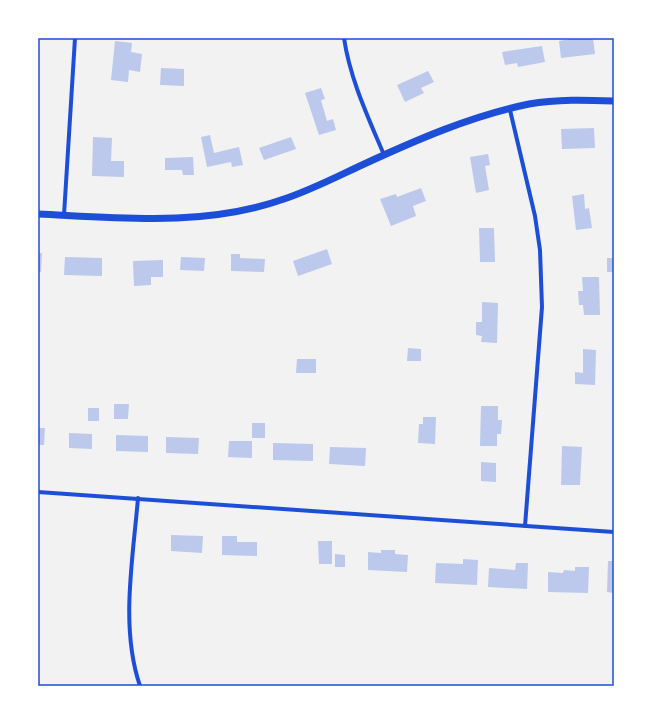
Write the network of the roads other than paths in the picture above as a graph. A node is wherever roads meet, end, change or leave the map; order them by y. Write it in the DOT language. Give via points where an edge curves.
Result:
graph roads {
  1 [pos="75,38"];
  2 [pos="344,38"];
  3 [pos="614,101"];
  4 [pos="510,110"];
  5 [pos="384,155"];
  6 [pos="38,214"];
  7 [pos="64,215"];
  8 [pos="38,492"];
  9 [pos="138,498"];
  10 [pos="525,526"];
  11 [pos="614,532"];
  12 [pos="140,686"];
  1 -- 7 [label="street"];
  2 -- 5 [label="street" via="358,90"];
  3 -- 4 [label="street" via="558,101 529,104"];
  4 -- 5 [label="street" via="450,127"];
  4 -- 10 [label="street" via="535,216 542,273"];
  5 -- 7 [label="street" via="284,200 218,215 172,219"];
  6 -- 7 [label="street"];
  8 -- 9 [label="street"];
  9 -- 10 [label="street"];
  9 -- 12 [label="street" via="129,615 131,649"];
  10 -- 11 [label="street"];
}
